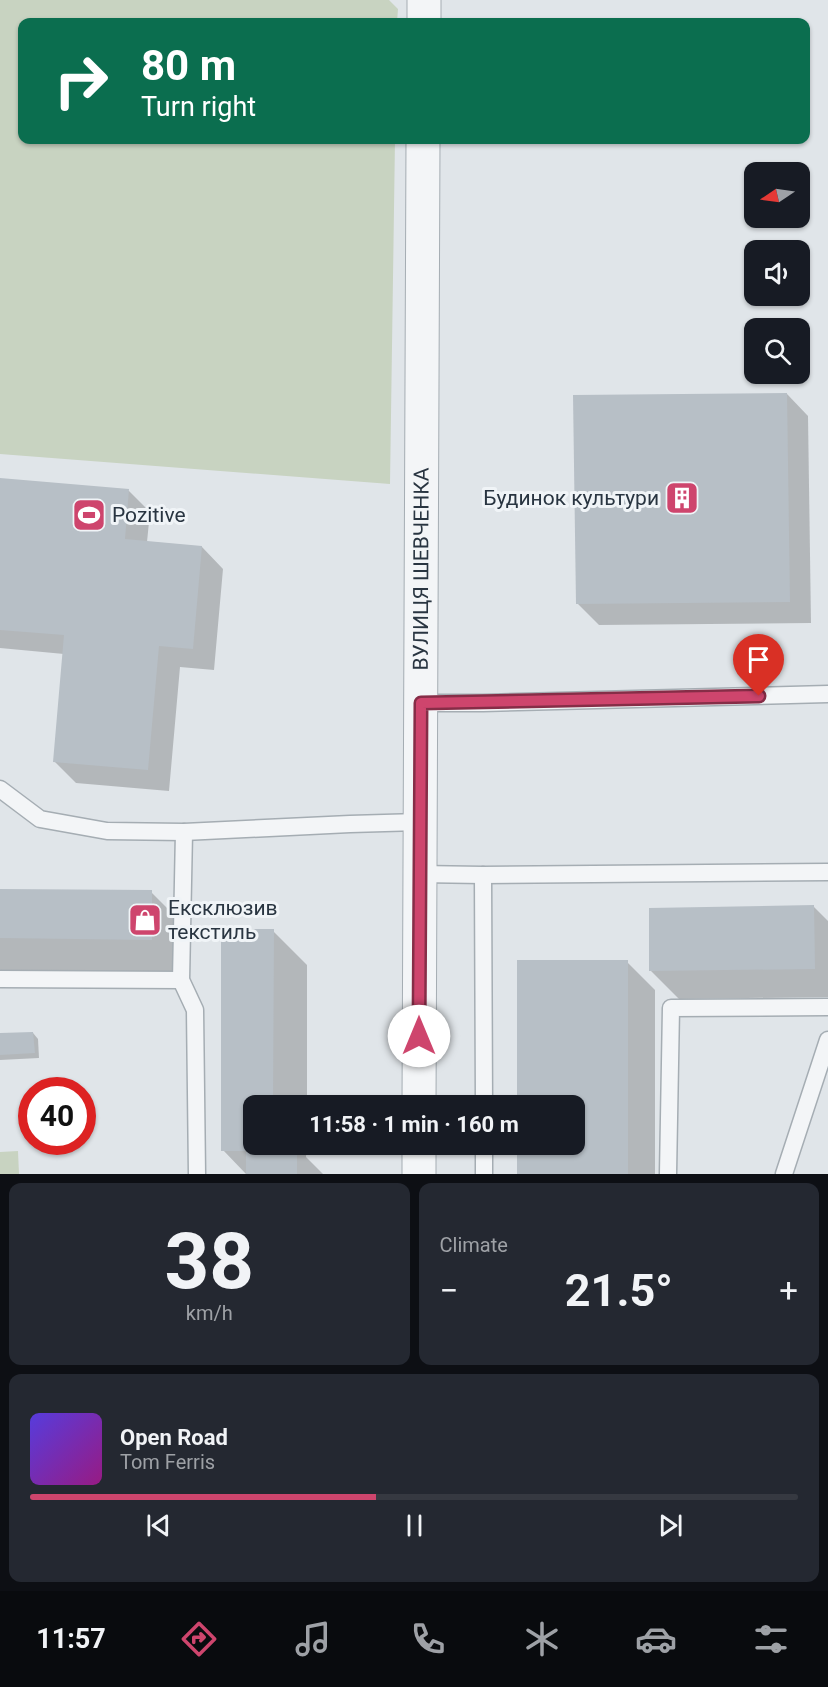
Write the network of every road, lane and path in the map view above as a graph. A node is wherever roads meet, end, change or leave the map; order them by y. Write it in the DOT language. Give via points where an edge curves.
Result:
graph roads {
  1 [pos="424,0"];
  2 [pos="424,18"];
  3 [pos="423,144"];
  4 [pos="828,694"];
  5 [pos="421,703"];
  6 [pos="0,789"];
  7 [pos="419,822"];
  8 [pos="184,832"];
  9 [pos="828,872"];
  10 [pos="419,874"];
  11 [pos="483,875"];
  12 [pos="0,979"];
  13 [pos="181,980"];
  14 [pos="828,1007"];
  15 [pos="828,1040"];
  16 [pos="419,1095"];
  17 [pos="484,1095"];
  18 [pos="419,1155"];
  19 [pos="484,1155"];
  20 [pos="197,1174"];
  21 [pos="419,1174"];
  22 [pos="484,1174"];
  23 [pos="668,1174"];
  24 [pos="784,1174"];
  1 -- 2 [label="street"];
  3 -- 5 [label="street, ВУЛИЦЯ ШЕВЧЕНКА"];
  4 -- 5 [label="lane"];
  5 -- 7 [label="street, ВУЛИЦЯ ШЕВЧЕНКА"];
  6 -- 8 [label="lane" via="40,819 107,831"];
  7 -- 8 [label="lane"];
  7 -- 10 [label="street, ВУЛИЦЯ ШЕВЧЕНКА"];
  8 -- 13 [label="lane"];
  9 -- 11 [label="lane"];
  10 -- 11 [label="lane"];
  10 -- 16 [label="street, ВУЛИЦЯ ШЕВЧЕНКА"];
  11 -- 17 [label="lane"];
  12 -- 13 [label="lane"];
  13 -- 20 [label="lane" via="195,1010"];
  14 -- 23 [label="lane" via="671,1008"];
  15 -- 24 [label="lane"];
  18 -- 21 [label="street"];
  19 -- 22 [label="lane"];
}
